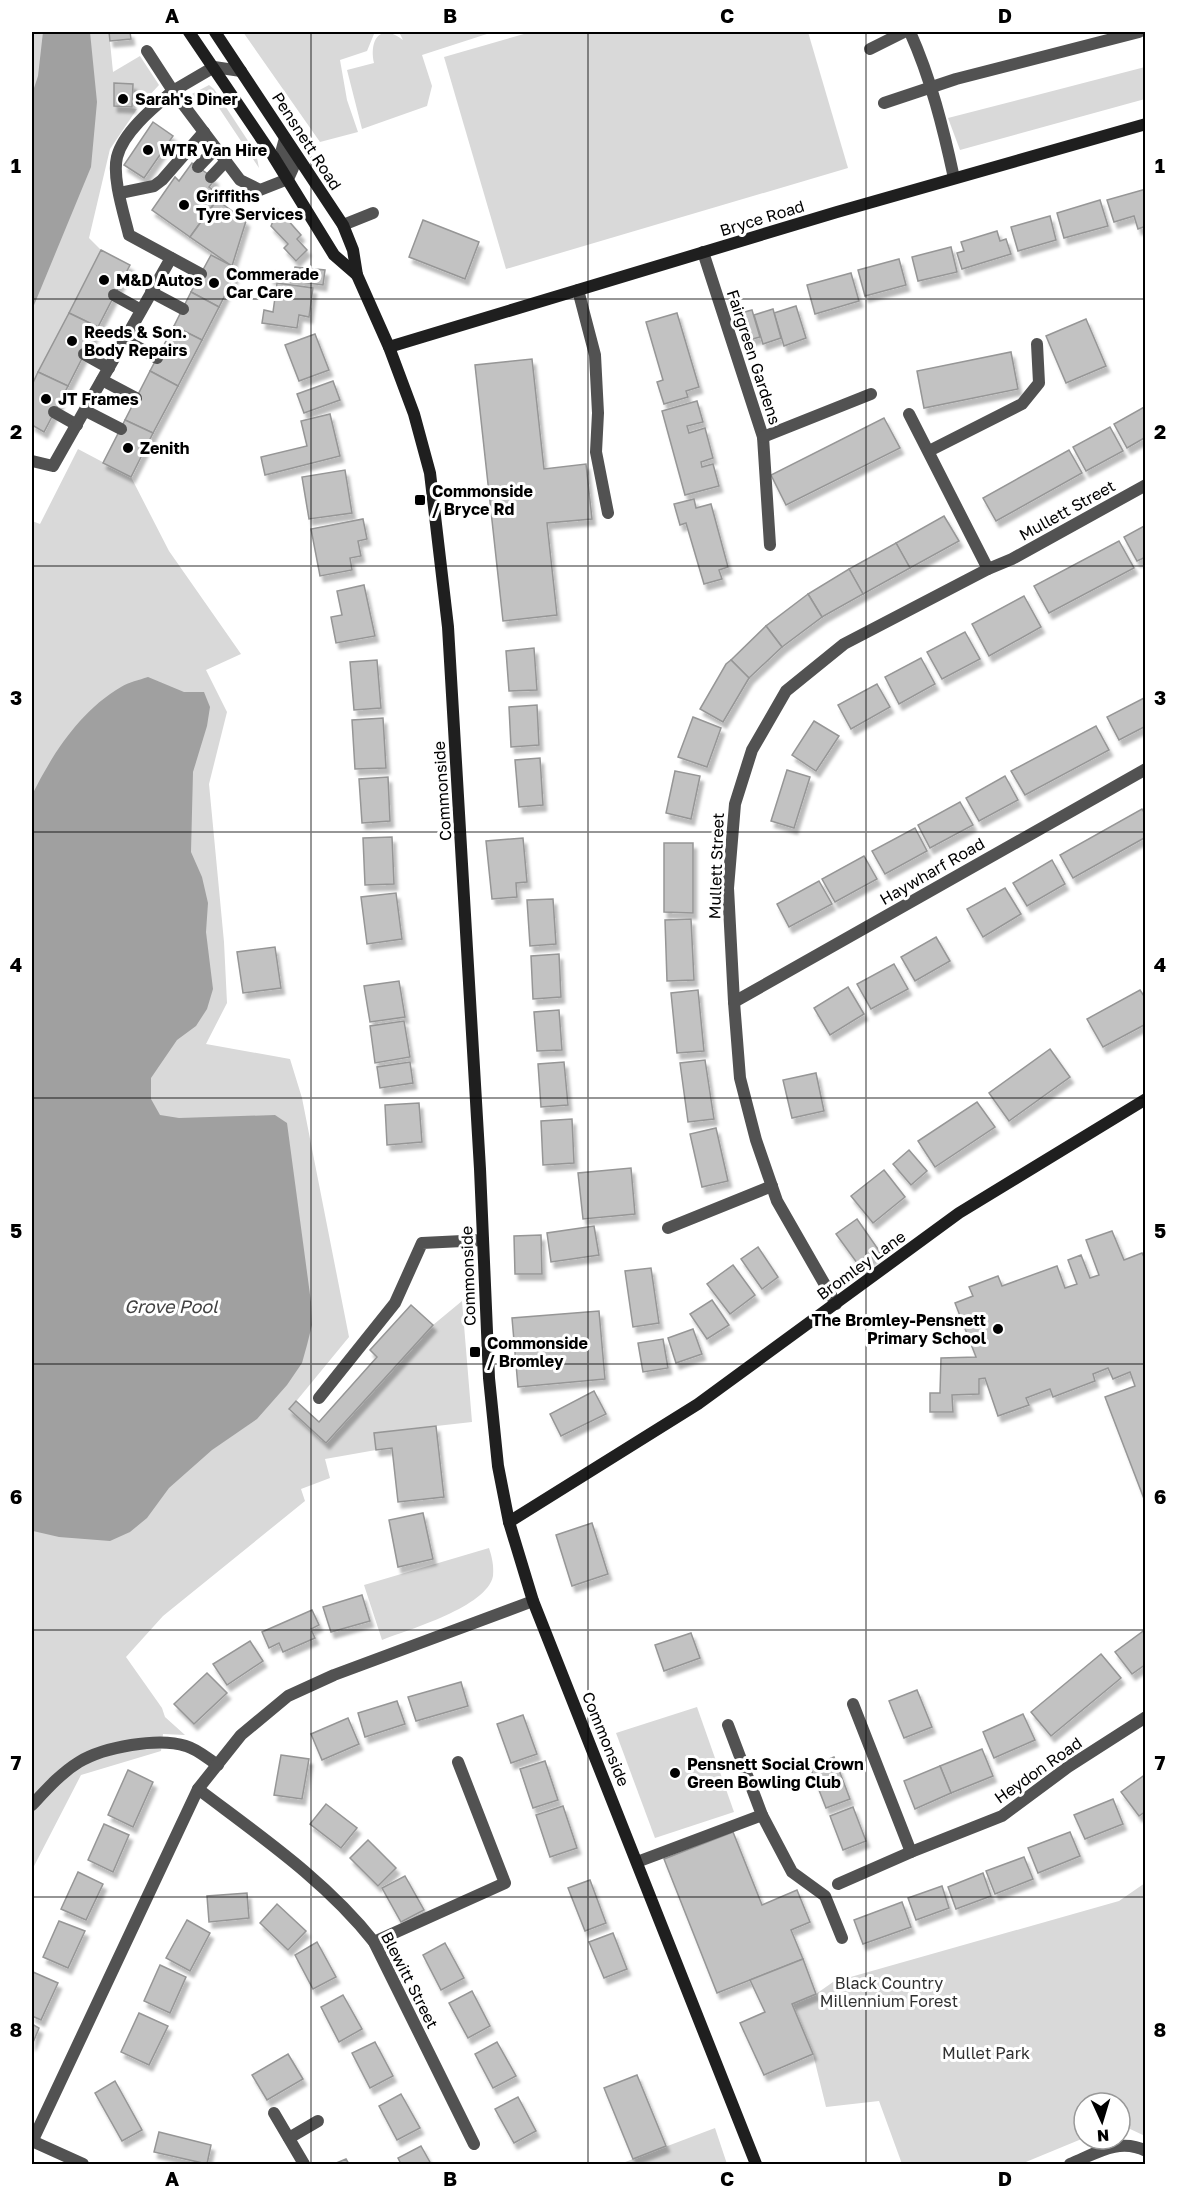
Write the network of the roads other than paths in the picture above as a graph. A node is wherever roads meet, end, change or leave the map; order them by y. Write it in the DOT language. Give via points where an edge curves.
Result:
graph roads {
  1 [pos="189,32"];
  2 [pos="215,32"];
  3 [pos="904,32"];
  4 [pos="910,32"];
  5 [pos="1139,32"];
  6 [pos="870,49"];
  7 [pos="147,51"];
  8 [pos="214,67"];
  9 [pos="241,70"];
  10 [pos="932,86"];
  11 [pos="173,91"];
  12 [pos="884,103"];
  13 [pos="1146,123"];
  14 [pos="204,132"];
  15 [pos="285,138"];
  16 [pos="216,148"];
  17 [pos="226,161"];
  18 [pos="198,167"];
  19 [pos="211,177"];
  20 [pos="954,178"];
  21 [pos="288,179"];
  22 [pos="120,193"];
  23 [pos="373,213"];
  24 [pos="343,225"];
  25 [pos="703,252"];
  26 [pos="171,258"];
  27 [pos="201,274"];
  28 [pos="357,275"];
  29 [pos="578,290"];
  30 [pos="151,292"];
  31 [pos="114,295"];
  32 [pos="183,309"];
  33 [pos="141,310"];
  34 [pos="124,340"];
  35 [pos="1037,344"];
  36 [pos="389,347"];
  37 [pos="84,354"];
  38 [pos="157,358"];
  39 [pos="109,368"];
  40 [pos="102,380"];
  41 [pos="871,394"];
  42 [pos="136,398"];
  43 [pos="86,411"];
  44 [pos="54,412"];
  45 [pos="909,414"];
  46 [pos="77,425"];
  47 [pos="121,429"];
  48 [pos="763,437"];
  49 [pos="929,451"];
  50 [pos="32,461"];
  51 [pos="1146,485"];
  52 [pos="608,513"];
  53 [pos="770,545"];
  54 [pos="988,569"];
  55 [pos="1146,769"];
  56 [pos="734,1002"];
  57 [pos="1146,1099"];
  58 [pos="772,1186"];
  59 [pos="668,1228"];
  60 [pos="483,1240"];
  61 [pos="836,1304"];
  62 [pos="319,1398"];
  63 [pos="509,1522"];
  64 [pos="533,1600"];
  65 [pos="853,1704"];
  66 [pos="1146,1717"];
  67 [pos="728,1725"];
  68 [pos="458,1762"];
  69 [pos="218,1765"];
  70 [pos="198,1789"];
  71 [pos="32,1805"];
  72 [pos="762,1815"];
  73 [pos="910,1852"];
  74 [pos="637,1862"];
  75 [pos="838,1884"];
  76 [pos="842,1938"];
  77 [pos="375,1942"];
  78 [pos="274,2113"];
  79 [pos="318,2121"];
  80 [pos="289,2138"];
  81 [pos="32,2142"];
  82 [pos="474,2144"];
  83 [pos="1146,2151"];
  84 [pos="83,2164"];
  85 [pos="304,2164"];
  86 [pos="756,2164"];
  87 [pos="1070,2164"];
  1 -- 8 [label="main road, Pensnett Road"];
  2 -- 9 [label="main road, Pensnett Road"];
  3 -- 6 [label="street"];
  4 -- 10 [label="street"];
  5 -- 10 [label="street"];
  7 -- 11 [label="street"];
  8 -- 9 [label="street"];
  8 -- 11 [label="street"];
  8 -- 21 [label="main road, Pensnett Road"];
  9 -- 15 [label="main road, Pensnett Road"];
  10 -- 12 [label="street"];
  10 -- 20 [label="street"];
  11 -- 14 [label="street"];
  11 -- 22 [label="street" via="128,135 117,157"];
  13 -- 20 [label="main road, Bryce Road"];
  14 -- 16 [label="street"];
  14 -- 22 [label="street" via="154,186"];
  15 -- 21 [label="street" via="282,149 293,168"];
  15 -- 24 [label="main road, Pensnett Road"];
  16 -- 17 [label="street"];
  16 -- 18 [label="street"];
  17 -- 19 [label="street"];
  17 -- 21 [label="street" via="240,180 260,190"];
  20 -- 25 [label="main road, Bryce Road"];
  21 -- 28 [label="main road, Pensnett Road" via="334,255"];
  22 -- 26 [label="street" via="129,235"];
  23 -- 24 [label="street"];
  24 -- 28 [label="main road, Pensnett Road"];
  25 -- 29 [label="main road, Bryce Road"];
  25 -- 48 [label="street, Fairgreen Gardens"];
  26 -- 27 [label="street"];
  26 -- 30 [label="street"];
  28 -- 36 [label="main road, Pensnett Road"];
  29 -- 36 [label="main road, Bryce Road"];
  29 -- 52 [label="street" via="595,355 596,452"];
  30 -- 32 [label="street"];
  30 -- 33 [label="street"];
  31 -- 33 [label="street"];
  33 -- 34 [label="street"];
  34 -- 38 [label="street"];
  34 -- 39 [label="street"];
  35 -- 49 [label="street" via="1039,382 1022,404"];
  36 -- 60 [label="main road, Commonside" via="430,472 440,544 457,756"];
  37 -- 39 [label="street"];
  39 -- 40 [label="street"];
  40 -- 42 [label="street"];
  40 -- 43 [label="street"];
  41 -- 48 [label="street"];
  43 -- 46 [label="street"];
  43 -- 47 [label="street"];
  44 -- 46 [label="street"];
  45 -- 49 [label="street"];
  46 -- 50 [label="street" via="53,466"];
  48 -- 53 [label="street, Fairgreen Gardens"];
  49 -- 54 [label="street"];
  51 -- 54 [label="street, Mullett Street"];
  54 -- 56 [label="street, Mullett Street" via="844,644 786,692 752,750 735,804 728,888"];
  55 -- 56 [label="street, Haywharf Road"];
  56 -- 58 [label="street, Mullett Street" via="740,1078"];
  57 -- 61 [label="main road, Bromley Lane" via="959,1213"];
  58 -- 59 [label="street"];
  58 -- 61 [label="street, Mullett Street"];
  60 -- 62 [label="street" via="422,1243 395,1303"];
  60 -- 63 [label="main road, Commonside" via="489,1378 498,1466"];
  61 -- 63 [label="main road, Bromley Lane" via="698,1404"];
  63 -- 64 [label="main road, Commonside"];
  64 -- 69 [label="street" via="334,1674 288,1696 241,1735"];
  64 -- 74 [label="main road, Commonside"];
  65 -- 73 [label="street"];
  66 -- 73 [label="street, Heydon Road" via="1002,1816"];
  67 -- 72 [label="street"];
  68 -- 77 [label="street" via="505,1883"];
  69 -- 70 [label="street"];
  69 -- 71 [label="street" via="187,1746 159,1742 120,1747 79,1762"];
  70 -- 77 [label="street, Blewitt Street" via="286,1856 353,1915"];
  70 -- 81 [label="street"];
  72 -- 74 [label="street"];
  72 -- 76 [label="street" via="792,1872 825,1896"];
  73 -- 75 [label="street, Heydon Road"];
  74 -- 86 [label="main road, Commonside"];
  77 -- 82 [label="street, Blewitt Street"];
  78 -- 80 [label="street"];
  79 -- 80 [label="street"];
  80 -- 85 [label="street"];
  81 -- 84 [label="street"];
  83 -- 87 [label="street" via="1119,2144"];
}
